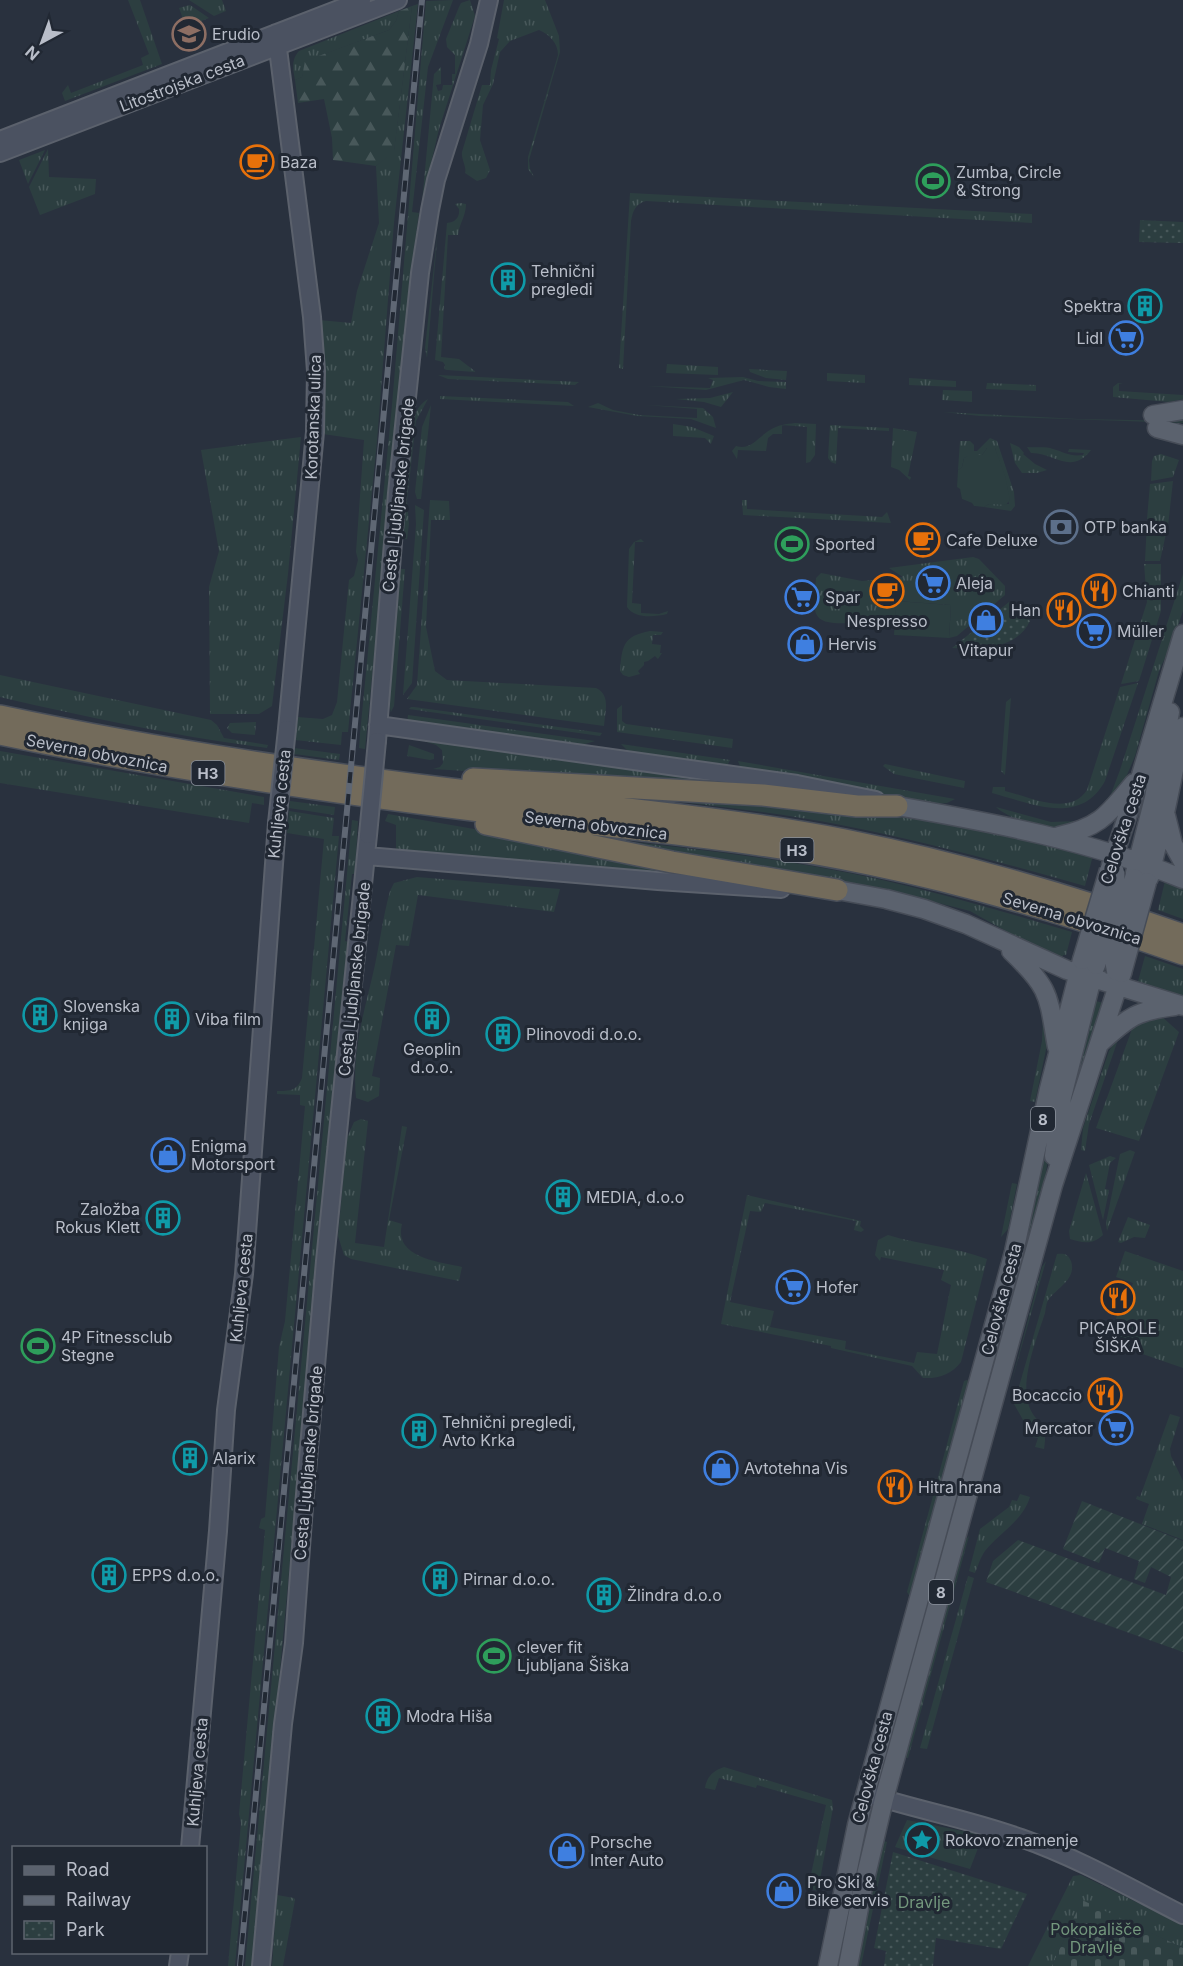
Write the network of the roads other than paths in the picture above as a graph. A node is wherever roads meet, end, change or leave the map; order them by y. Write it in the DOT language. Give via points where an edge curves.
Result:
graph roads {
  1 [pos="362,0"];
  2 [pos="398,0"];
  3 [pos="489,0"];
  4 [pos="305,29"];
  5 [pos="276,40"];
  6 [pos="0,140"];
  7 [pos="0,153"];
  8 [pos="1183,410"];
  9 [pos="1183,435"];
  10 [pos="1183,634"];
  11 [pos="1167,690"];
  12 [pos="0,714"];
  13 [pos="1183,727"];
  14 [pos="287,729"];
  15 [pos="11,733"];
  16 [pos="378,733"];
  17 [pos="1141,775"];
  18 [pos="402,792"];
  19 [pos="897,806"];
  20 [pos="1165,813"];
  21 [pos="1054,837"];
  22 [pos="367,856"];
  23 [pos="1110,862"];
  24 [pos="1183,862"];
  25 [pos="1143,872"];
  26 [pos="1183,879"];
  27 [pos="837,890"];
  28 [pos="1183,934"];
  29 [pos="996,938"];
  30 [pos="1183,954"];
  31 [pos="1087,969"];
  32 [pos="1120,980"];
  33 [pos="1183,1006"];
  34 [pos="1099,1045"];
  35 [pos="1058,1054"];
  36 [pos="1053,1185"];
  37 [pos="866,1794"];
  38 [pos="884,1799"];
  39 [pos="190,1846"];
  40 [pos="1183,1915"];
  41 [pos="261,1966"];
  42 [pos="828,1966"];
  43 [pos="848,1966"];
  1 -- 4 [label="street, Litostrojska cesta"];
  2 -- 4 [label="street, Litostrojska cesta"];
  3 -- 16 [label="street, Cesta Ljubljanske brigade" via="436,180 420,273"];
  4 -- 5 [label="street, Litostrojska cesta"];
  5 -- 6 [label="street, Litostrojska cesta"];
  5 -- 7 [label="street, Litostrojska cesta"];
  5 -- 14 [label="street, Korotanska ulica" via="316,371 315,432"];
  8 -- 9 [label="main road" via="1155,421"];
  10 -- 11 [label="main road, Celovška cesta"];
  11 -- 17 [label="main road, Celovška cesta"];
  11 -- 25 [label="main road" via="1171,716"];
  12 -- 15 [label="highway, Severna obvoznica"];
  13 -- 20 [label="main road, Celovška cesta"];
  14 -- 39 [label="street, Kuhljeva cesta, bridge" via="244,1274 226,1410"];
  15 -- 18 [label="highway, Severna obvoznica / H3" via="121,759 256,781"];
  16 -- 19 [label="street" via="797,784"];
  16 -- 22 [label="street, Cesta Ljubljanske brigade, bridge"];
  17 -- 21 [label="main road" via="1103,819 1085,830"];
  17 -- 23 [label="main road, Celovška cesta"];
  18 -- 19 [label="highway" via="421,779 440,777"];
  18 -- 27 [label="highway" via="435,815"];
  18 -- 28 [label="highway, Severna obvoznica / H3" via="657,812 844,840 1019,882"];
  18 -- 30 [label="highway, Severna obvoznica / H3" via="867,863 1022,901"];
  19 -- 21 [label="main road"];
  20 -- 24 [label="main road" via="1173,844"];
  20 -- 25 [label="main road, Celovška cesta"];
  21 -- 23 [label="main road"];
  22 -- 27 [label="street" via="730,886"];
  22 -- 41 [label="street, Cesta Ljubljanske brigade" via="325,1261 294,1643"];
  23 -- 25 [label="main road"];
  23 -- 31 [label="main road, Celovška cesta, bridge"];
  25 -- 26 [label="main road"];
  25 -- 32 [label="main road, Celovška cesta, bridge"];
  27 -- 29 [label="main road" via="924,909"];
  29 -- 31 [label="main road"];
  29 -- 35 [label="main road" via="1046,990"];
  31 -- 32 [label="main road"];
  31 -- 35 [label="main road, Celovška cesta / 8"];
  31 -- 36 [label="main road" via="1054,1144"];
  32 -- 33 [label="main road"];
  32 -- 34 [label="main road, Celovška cesta / 8"];
  33 -- 34 [label="main road" via="1133,1015"];
  34 -- 36 [label="main road, Celovška cesta / 8"];
  35 -- 37 [label="main road, Celovška cesta / 8" via="1014,1252"];
  36 -- 38 [label="main road, Celovška cesta / 8"];
  37 -- 38 [label="street"];
  37 -- 42 [label="main road, Celovška cesta / 8"];
  38 -- 40 [label="street" via="1022,1838"];
  38 -- 43 [label="main road, Celovška cesta / 8"];
}
